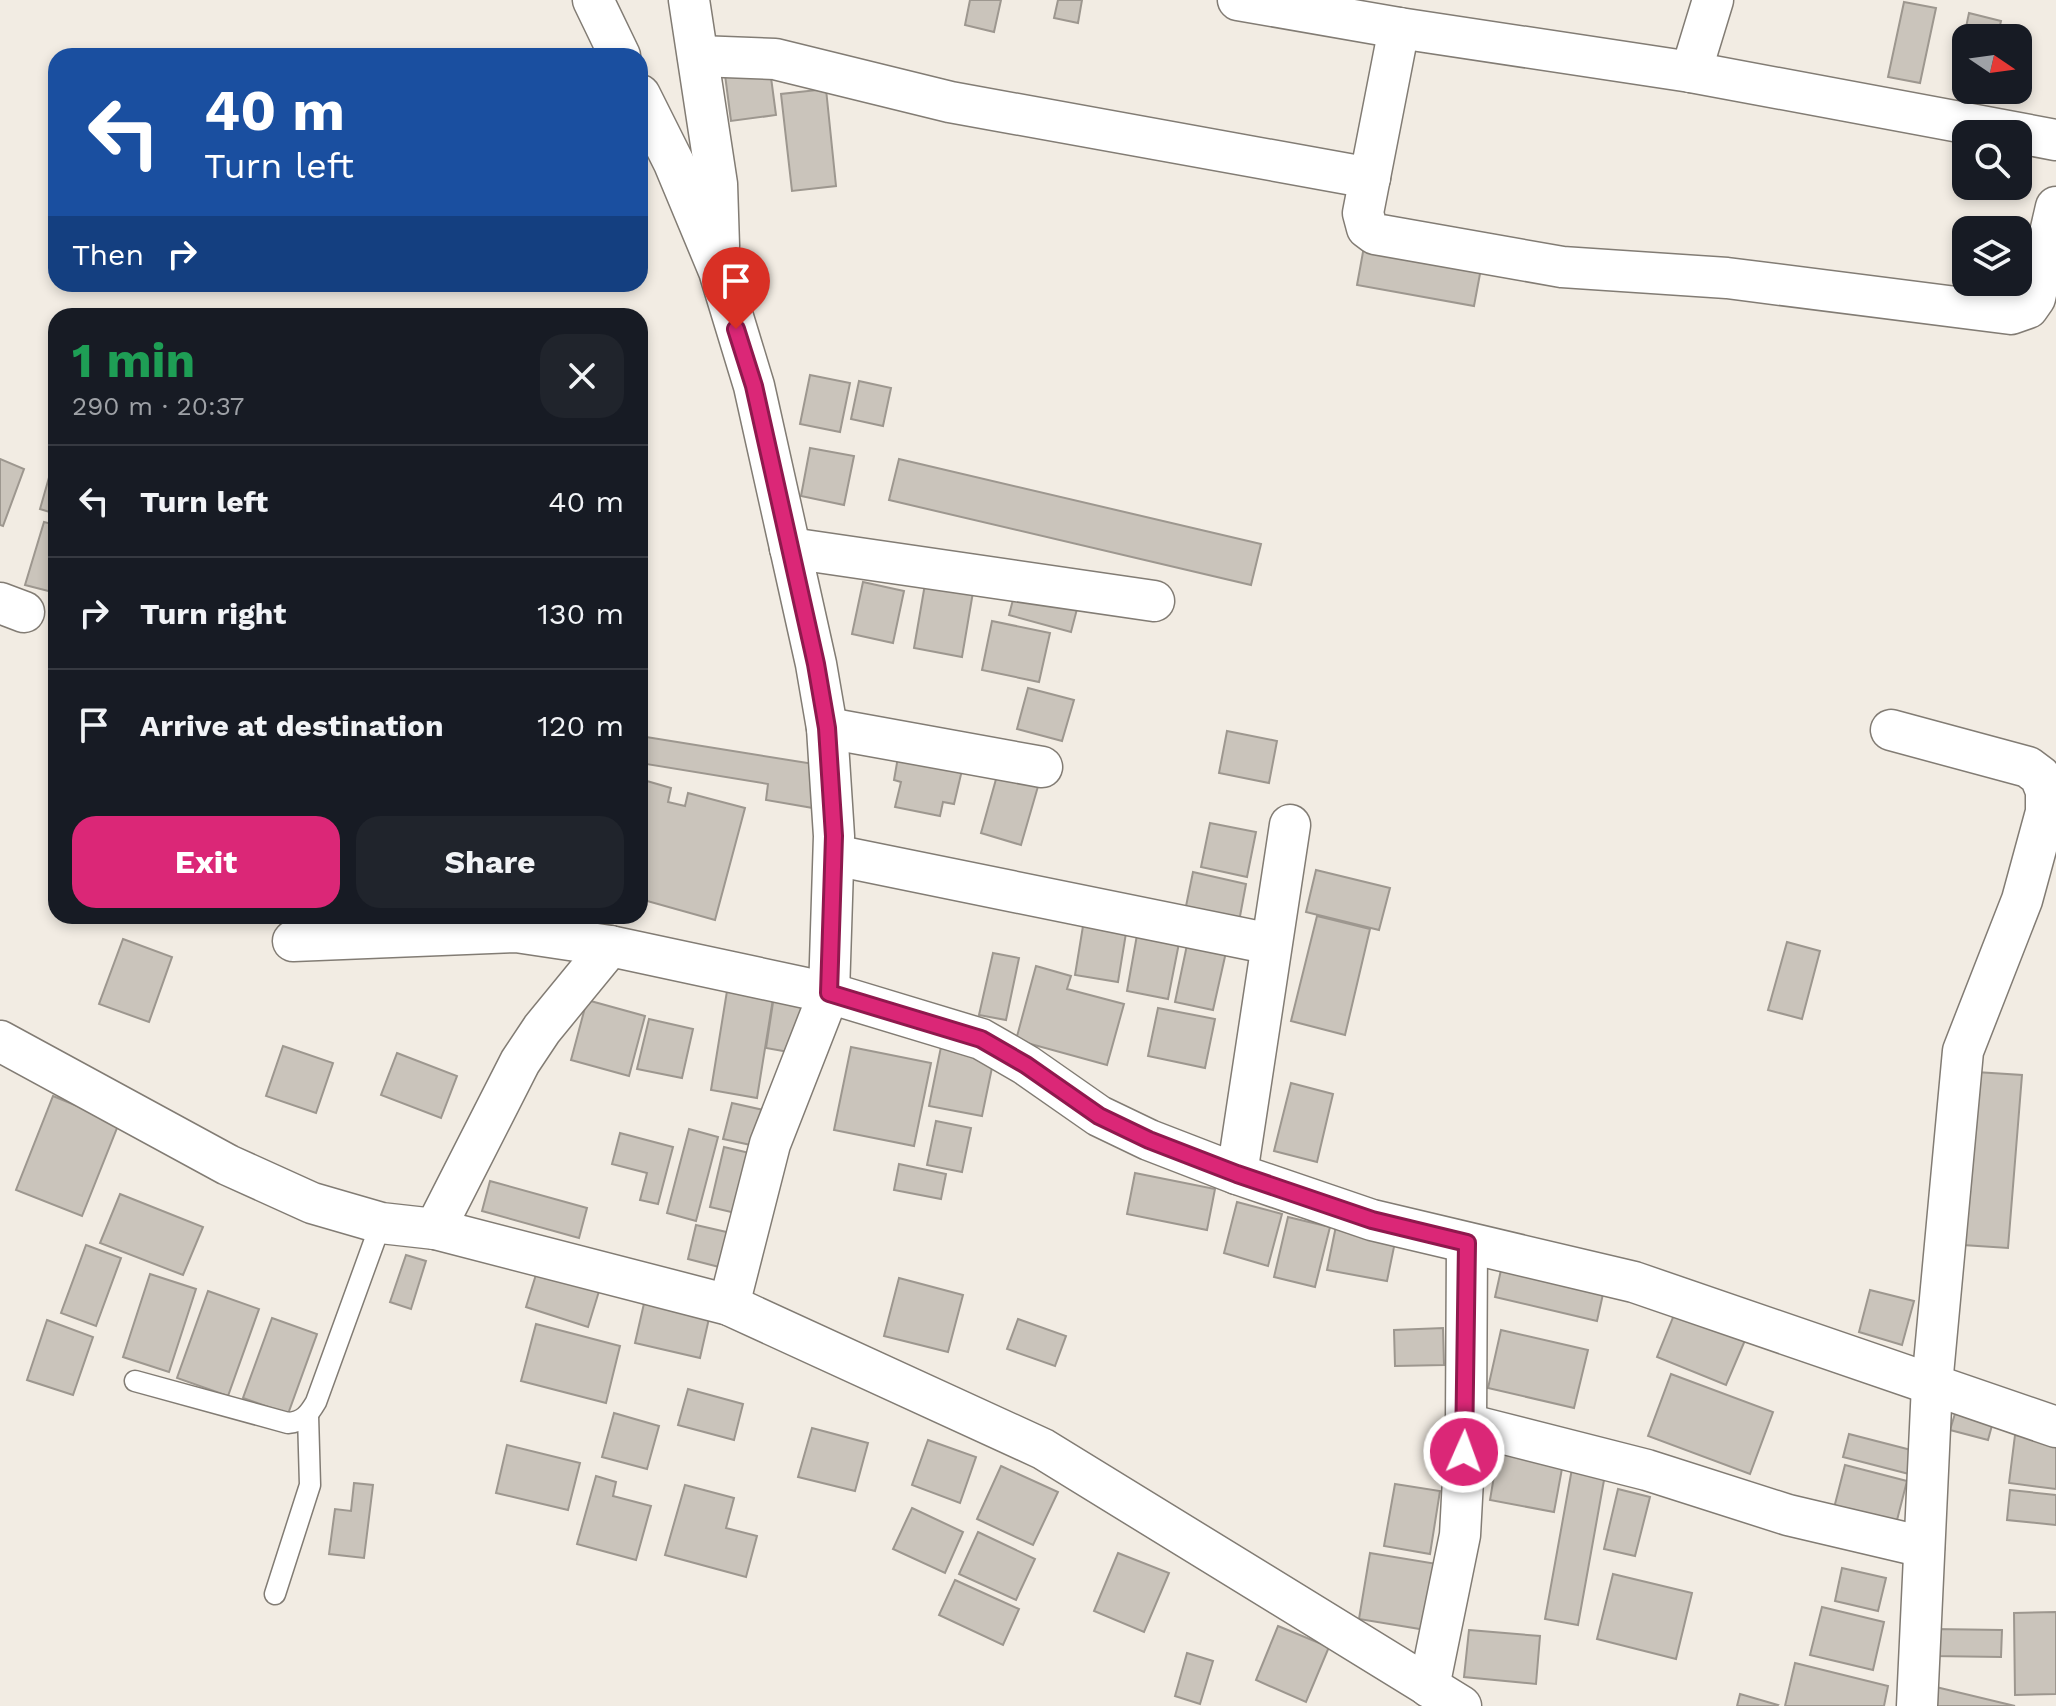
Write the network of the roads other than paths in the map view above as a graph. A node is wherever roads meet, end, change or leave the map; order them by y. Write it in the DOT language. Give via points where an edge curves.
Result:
graph roads {
  1 [pos="593,0"];
  2 [pos="689,0"];
  3 [pos="1238,0"];
  4 [pos="1713,0"];
  5 [pos="1399,28"];
  6 [pos="616,48"];
  7 [pos="698,56"];
  8 [pos="1691,72"];
  9 [pos="648,111"];
  10 [pos="2056,140"];
  11 [pos="1370,178"];
  12 [pos="2056,207"];
  13 [pos="719,271"];
  14 [pos="790,548"];
  15 [pos="1154,601"];
  16 [pos="827,728"];
  17 [pos="1891,730"];
  18 [pos="1042,767"];
  19 [pos="1290,825"];
  20 [pos="834,855"];
  21 [pos="2039,904"];
  22 [pos="293,941"];
  23 [pos="1271,944"];
  24 [pos="610,946"];
  25 [pos="829,993"];
  26 [pos="0,1041"];
  27 [pos="1237,1174"];
  28 [pos="381,1223"];
  29 [pos="435,1229"];
  30 [pos="1467,1243"];
  31 [pos="729,1305"];
  32 [pos="135,1381"];
  33 [pos="1932,1385"];
  34 [pos="308,1415"];
  35 [pos="1466,1424"];
  36 [pos="2056,1427"];
  37 [pos="1924,1547"];
  38 [pos="275,1594"];
  39 [pos="1445,1696"];
  40 [pos="1917,1706"];
  1 -- 6 [label="street"];
  2 -- 7 [label="street"];
  3 -- 5 [label="street"];
  4 -- 8 [label="street"];
  5 -- 8 [label="street"];
  5 -- 11 [label="street"];
  7 -- 11 [label="street" via="775,59 950,102"];
  7 -- 13 [label="street" via="717,184"];
  8 -- 10 [label="street"];
  9 -- 13 [label="street"];
  11 -- 12 [label="street" via="1363,213 1375,234 1562,267 1727,278 2011,314 2028,308 2035,298"];
  13 -- 14 [label="street" via="754,386"];
  14 -- 15 [label="street"];
  14 -- 16 [label="street"];
  16 -- 18 [label="street"];
  16 -- 20 [label="street"];
  17 -- 21 [label="street" via="2028,767 2040,776 2046,812"];
  19 -- 23 [label="street"];
  20 -- 23 [label="street"];
  20 -- 25 [label="street"];
  21 -- 33 [label="street" via="1963,1051"];
  22 -- 24 [label="street" via="516,932"];
  23 -- 27 [label="street"];
  24 -- 25 [label="street"];
  24 -- 29 [label="street" via="520,1062"];
  25 -- 27 [label="street" via="981,1039 1099,1116"];
  25 -- 31 [label="street" via="770,1144"];
  26 -- 28 [label="street" via="228,1165 312,1203"];
  27 -- 30 [label="street" via="1372,1220"];
  28 -- 29 [label="street"];
  28 -- 34 [label="lane"];
  29 -- 31 [label="street"];
  30 -- 33 [label="street" via="1634,1282"];
  30 -- 35 [label="street"];
  31 -- 39 [label="street" via="1043,1449"];
  32 -- 34 [label="lane" via="288,1423"];
  33 -- 36 [label="street"];
  33 -- 37 [label="street"];
  34 -- 38 [label="lane" via="310,1485"];
  35 -- 37 [label="street" via="1647,1470 1788,1515"];
  35 -- 39 [label="street"];
  37 -- 40 [label="street"];
}
